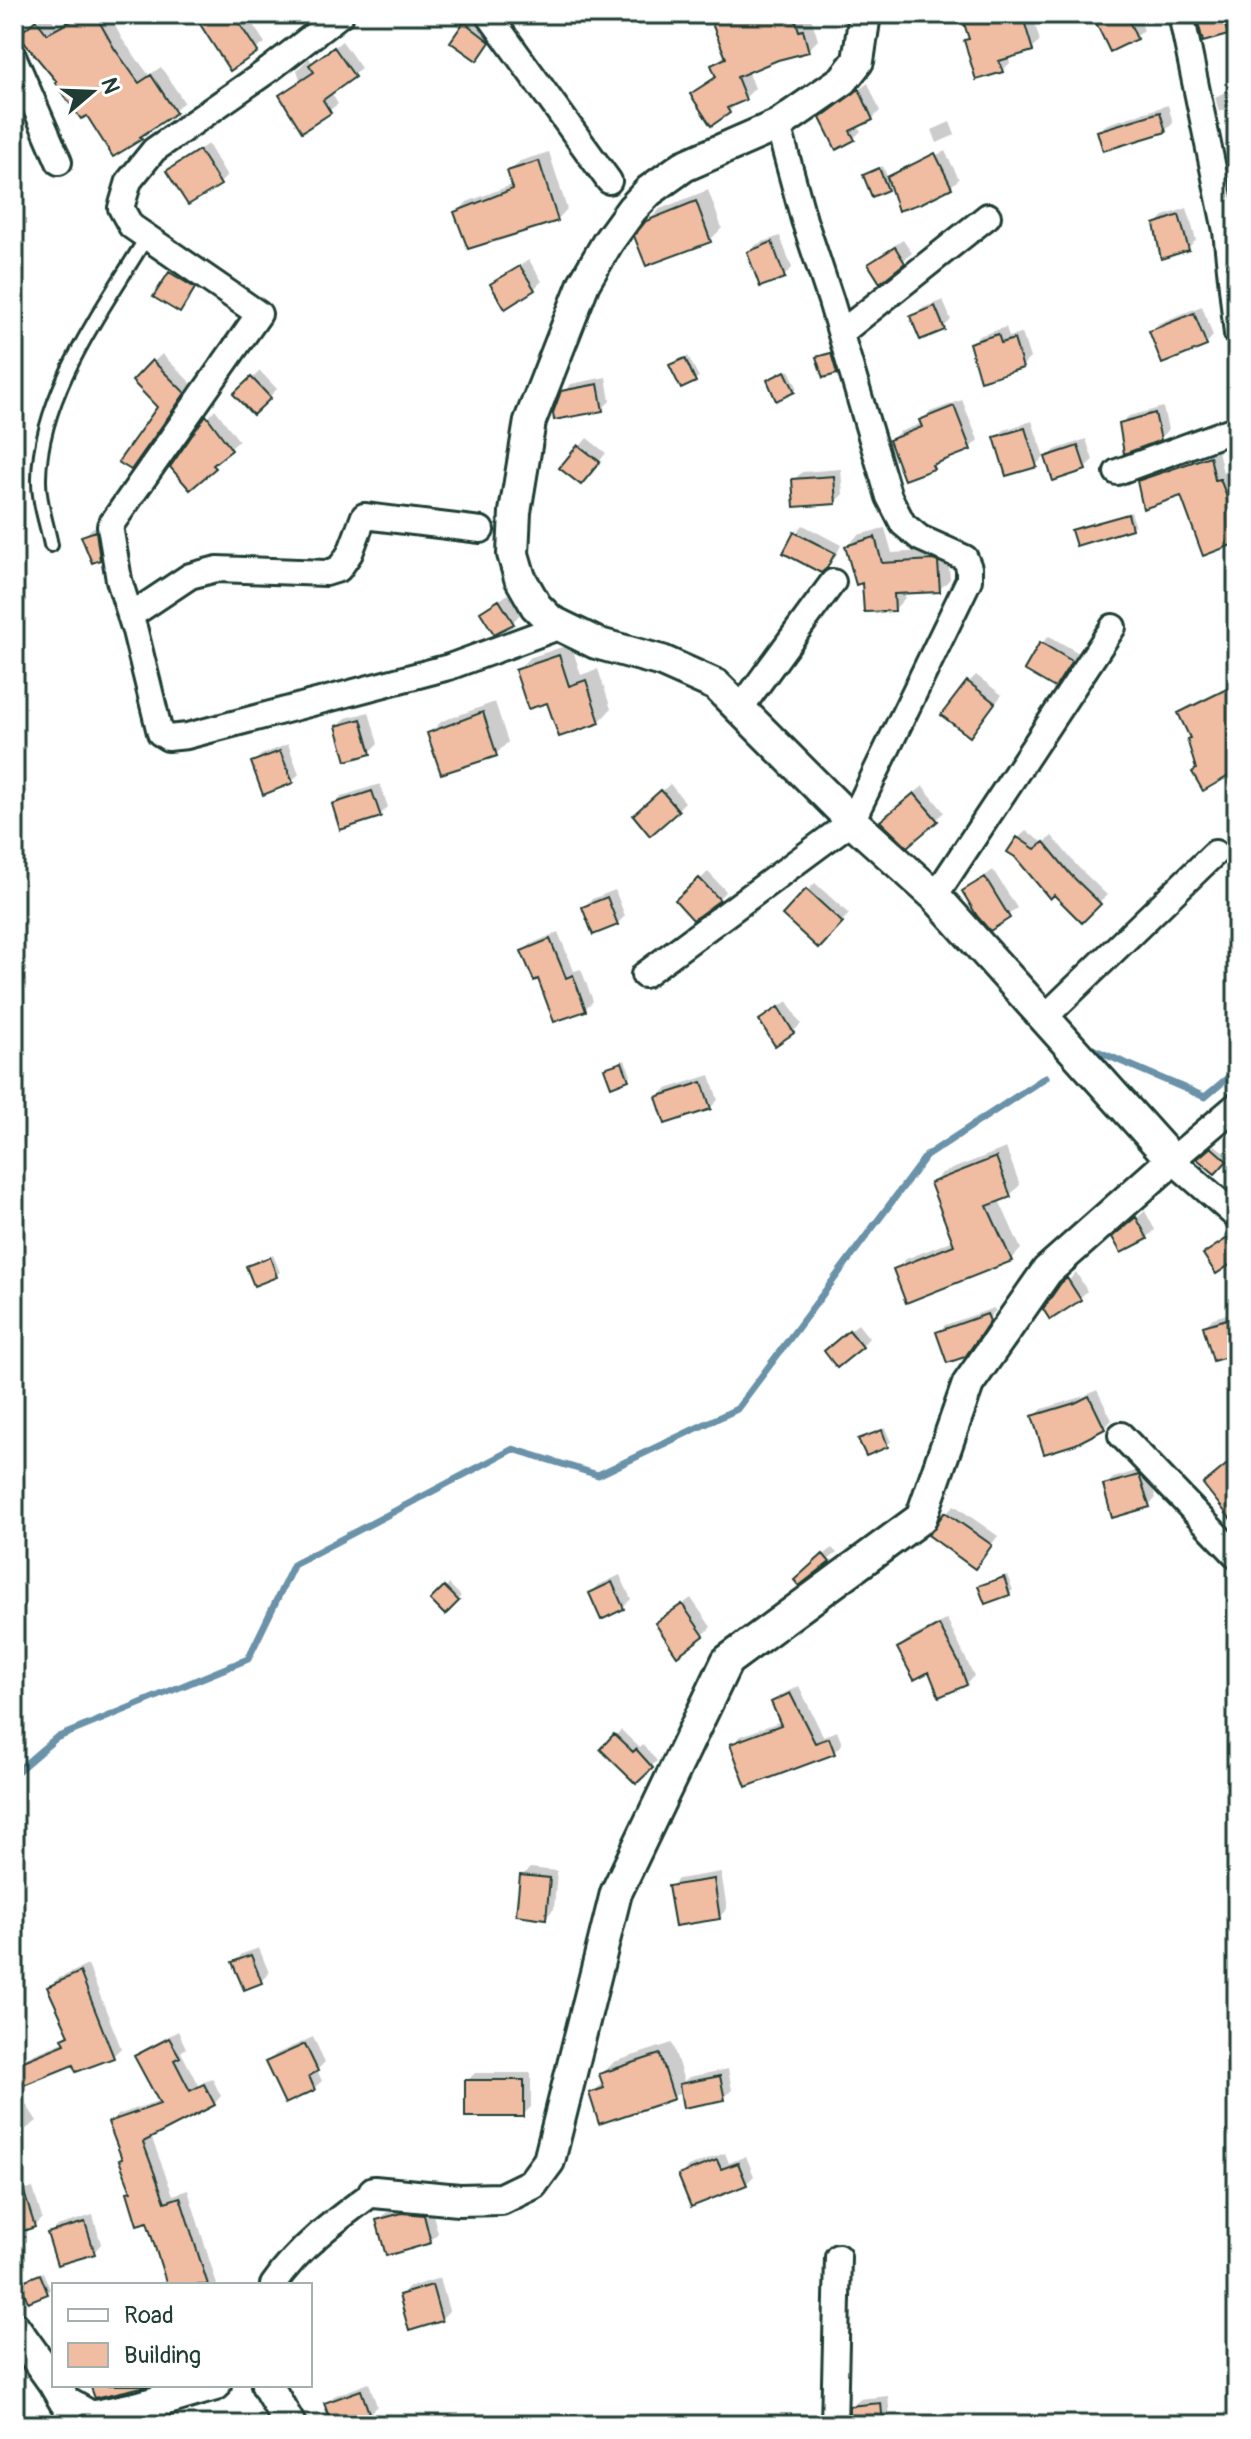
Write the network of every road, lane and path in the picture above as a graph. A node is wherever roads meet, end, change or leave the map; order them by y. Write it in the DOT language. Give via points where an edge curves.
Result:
graph roads {
  1 [pos="341,14"];
  2 [pos="488,14"];
  3 [pos="865,14"];
  4 [pos="1181,14"];
  5 [pos="14,58"];
  6 [pos="778,125"];
  7 [pos="59,162"];
  8 [pos="609,181"];
  9 [pos="1229,202"];
  10 [pos="988,216"];
  11 [pos="146,238"];
  12 [pos="841,333"];
  13 [pos="1237,334"];
  14 [pos="1237,428"];
  15 [pos="1117,472"];
  16 [pos="481,530"];
  17 [pos="51,545"];
  18 [pos="833,582"];
  19 [pos="130,616"];
  20 [pos="561,626"];
  21 [pos="1113,627"];
  22 [pos="740,709"];
  23 [pos="852,821"];
  24 [pos="1215,853"];
  25 [pos="935,896"];
  26 [pos="644,975"];
  27 [pos="1044,1018"];
  28 [pos="1237,1105"];
  29 [pos="1172,1160"];
  30 [pos="1237,1217"];
  31 [pos="1121,1435"];
  32 [pos="1237,1556"];
  33 [pos="374,2192"];
  34 [pos="838,2257"];
  35 [pos="274,2283"];
  36 [pos="14,2327"];
  37 [pos="52,2381"];
  38 [pos="56,2387"];
  39 [pos="208,2387"];
  40 [pos="268,2387"];
  41 [pos="290,2425"];
  42 [pos="834,2425"];
  1 -- 11 [label="street" via="154,150 129,181 121,208"];
  2 -- 8 [label="street"];
  3 -- 6 [label="street" via="858,61 843,80"];
  4 -- 9 [label="street"];
  5 -- 7 [label="street"];
  6 -- 12 [label="street"];
  6 -- 20 [label="street" via="684,166 649,191 608,242 584,283 530,421 515,512 513,554 520,578 536,606"];
  9 -- 13 [label="street"];
  10 -- 12 [label="street"];
  11 -- 17 [label="lane" via="69,366 44,437 38,480"];
  11 -- 19 [label="street" via="259,314 110,526"];
  12 -- 23 [label="street" via="889,497 903,524 920,538 965,558 969,568 969,580"];
  14 -- 15 [label="street"];
  16 -- 19 [label="street" via="364,516 339,569 217,569 190,576"];
  18 -- 22 [label="street"];
  19 -- 20 [label="street" via="155,717 160,733 168,738 449,667"];
  20 -- 22 [label="street" via="716,685"];
  21 -- 25 [label="street"];
  22 -- 23 [label="street"];
  23 -- 25 [label="street"];
  23 -- 26 [label="street"];
  24 -- 27 [label="street"];
  25 -- 27 [label="street"];
  27 -- 29 [label="street"];
  28 -- 29 [label="street"];
  29 -- 30 [label="street"];
  29 -- 33 [label="street" via="1047,1271 968,1384 921,1518 727,1661 616,1893 549,2161 532,2184 501,2199"];
  31 -- 32 [label="street"];
  33 -- 35 [label="street" via="321,2231"];
  34 -- 42 [label="street"];
  36 -- 37 [label="street"];
  38 -- 39 [label="street" via="65,2402 91,2417"];
  40 -- 41 [label="street"];
}
